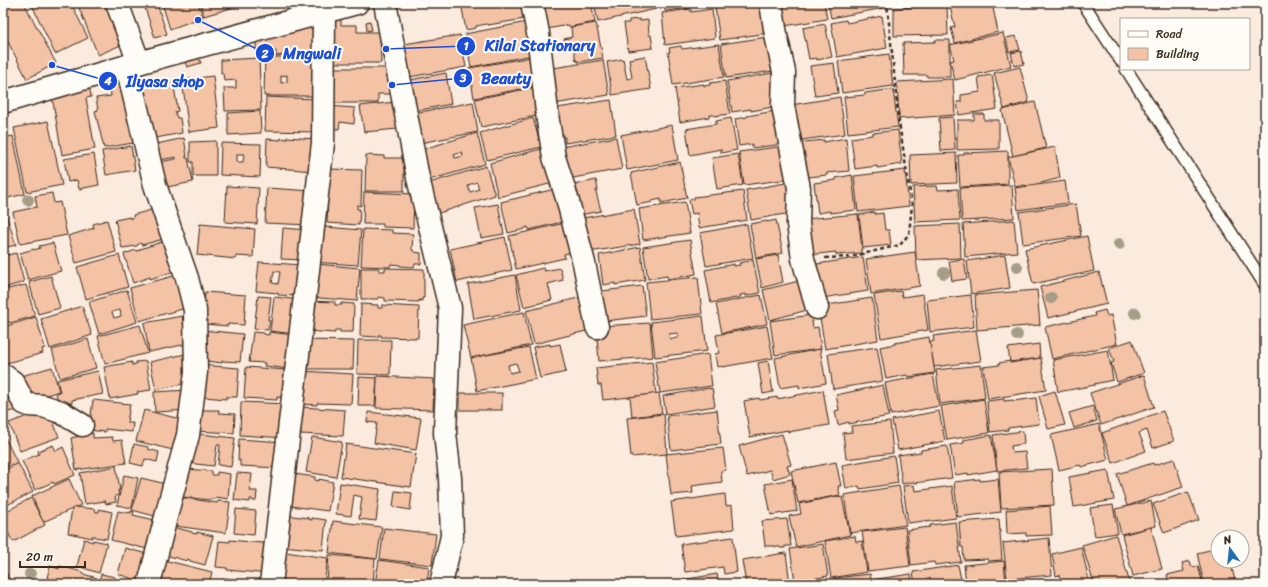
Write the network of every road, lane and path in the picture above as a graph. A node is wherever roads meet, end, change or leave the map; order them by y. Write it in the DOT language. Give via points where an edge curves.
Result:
graph roads {
  1 [pos="117,3"];
  2 [pos="357,3"];
  3 [pos="385,3"];
  4 [pos="532,3"];
  5 [pos="771,3"];
  6 [pos="887,3"];
  7 [pos="1083,3"];
  8 [pos="324,12"];
  9 [pos="1120,60"];
  10 [pos="133,64"];
  11 [pos="1127,70"];
  12 [pos="3,102"];
  13 [pos="803,259"];
  14 [pos="1265,285"];
  15 [pos="817,308"];
  16 [pos="597,327"];
  17 [pos="3,375"];
  18 [pos="82,425"];
  19 [pos="149,584"];
  20 [pos="271,584"];
  21 [pos="441,584"];
  1 -- 10 [label="street"];
  2 -- 8 [label="street"];
  3 -- 21 [label="street" via="418,178 450,308 445,432 452,536"];
  4 -- 16 [label="street" via="554,158 584,263"];
  5 -- 13 [label="street" via="784,72 783,106 799,188 798,224"];
  6 -- 13 [label="path" via="899,123 912,205 909,234 900,245 850,257"];
  7 -- 9 [label="lane"];
  8 -- 10 [label="street"];
  8 -- 20 [label="street" via="323,143"];
  10 -- 12 [label="street"];
  10 -- 19 [label="street" via="155,185 188,278 195,310 196,372 188,435"];
  11 -- 14 [label="lane"];
  13 -- 15 [label="street"];
  17 -- 18 [label="street" via="13,382 24,402 61,412"];
}
